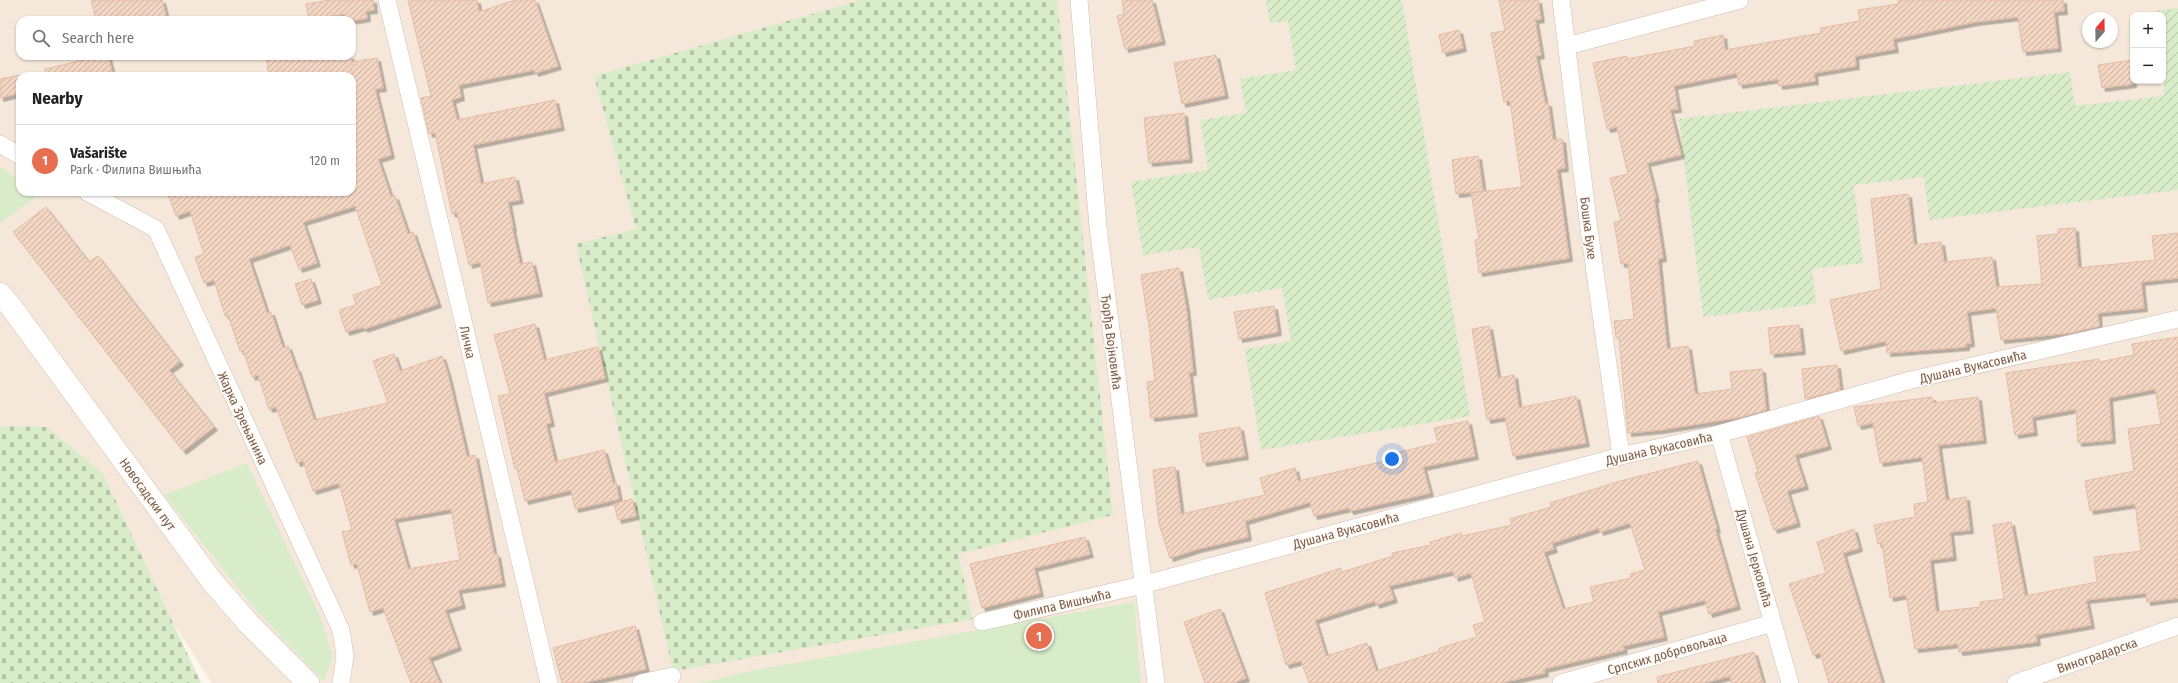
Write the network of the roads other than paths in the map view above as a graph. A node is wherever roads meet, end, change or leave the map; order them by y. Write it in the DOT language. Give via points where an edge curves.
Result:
graph roads {
  1 [pos="387,0"];
  2 [pos="1079,0"];
  3 [pos="1561,0"];
  4 [pos="1740,0"];
  5 [pos="1567,46"];
  6 [pos="0,144"];
  7 [pos="16,154"];
  8 [pos="94,196"];
  9 [pos="0,294"];
  10 [pos="2178,319"];
  11 [pos="1719,434"];
  12 [pos="1621,456"];
  13 [pos="1142,585"];
  14 [pos="982,622"];
  15 [pos="1773,623"];
  16 [pos="2178,626"];
  17 [pos="672,676"];
  18 [pos="308,683"];
  19 [pos="341,683"];
  20 [pos="549,683"];
  21 [pos="641,683"];
  22 [pos="1156,683"];
  23 [pos="1561,683"];
  24 [pos="1790,683"];
  25 [pos="2016,683"];
  1 -- 20 [label="street, Личка"];
  2 -- 13 [label="street, Ђорђа Војновића" via="1098,227"];
  3 -- 5 [label="street, Бошка Бухе"];
  4 -- 5 [label="street"];
  5 -- 12 [label="street, Бошка Бухе" via="1589,230"];
  6 -- 7 [label="street"];
  8 -- 19 [label="street, Жарка Зрењанина" via="156,229 341,630 345,656"];
  9 -- 18 [label="main road, Новосадски пут" via="211,580 249,624"];
  10 -- 11 [label="street, Душана Вукасовића" via="1911,380"];
  11 -- 12 [label="street, Душана Вукасовића"];
  11 -- 15 [label="street, Душана Јерковића"];
  12 -- 13 [label="street, Душана Вукасовића"];
  13 -- 14 [label="street, Филипа Вишњића"];
  13 -- 22 [label="street, Ђорђа Војновића"];
  15 -- 23 [label="street, Српских добровољаца"];
  15 -- 24 [label="street, Душана Јерковића"];
  16 -- 25 [label="street, Виноградарска"];
  17 -- 21 [label="street"];
}
